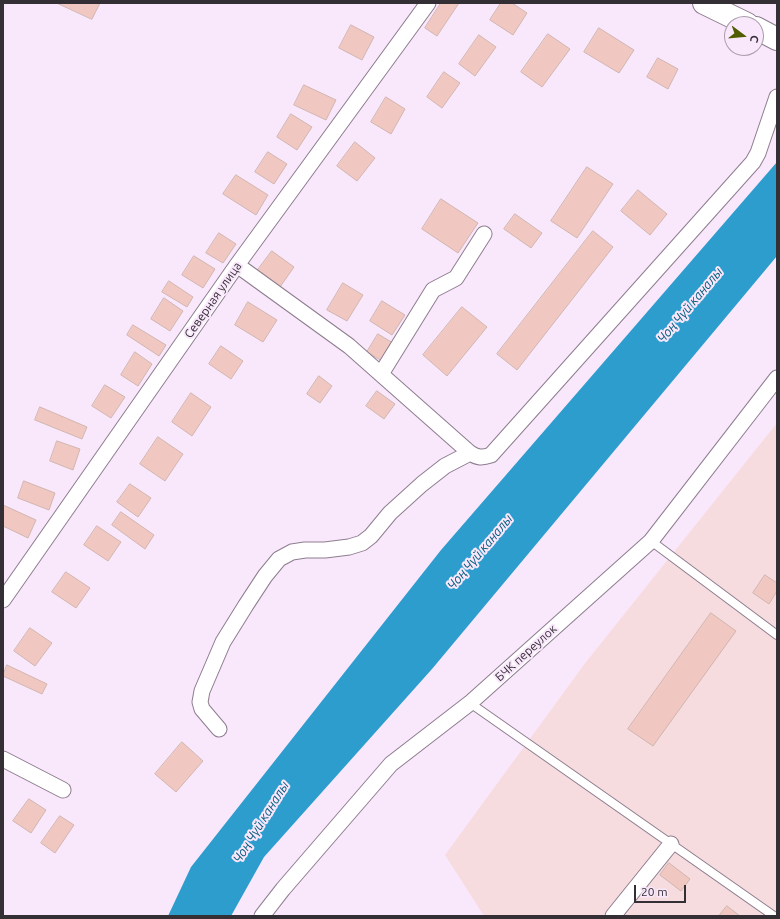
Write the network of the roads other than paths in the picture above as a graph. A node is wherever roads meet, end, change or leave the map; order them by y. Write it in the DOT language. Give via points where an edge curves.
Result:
graph roads {
  1 [pos="428,3"];
  2 [pos="704,3"];
  3 [pos="731,16"];
  4 [pos="764,32"];
  5 [pos="777,39"];
  6 [pos="777,97"];
  7 [pos="484,234"];
  8 [pos="237,265"];
  9 [pos="381,374"];
  10 [pos="777,378"];
  11 [pos="470,453"];
  12 [pos="651,541"];
  13 [pos="3,600"];
  14 [pos="777,635"];
  15 [pos="470,703"];
  16 [pos="219,729"];
  17 [pos="3,759"];
  18 [pos="63,790"];
  19 [pos="671,844"];
  20 [pos="262,916"];
  21 [pos="613,916"];
  22 [pos="774,916"];
  1 -- 8 [label="street, Северная улица"];
  2 -- 3 [label="main road"];
  4 -- 5 [label="main road"];
  6 -- 11 [label="street" via="753,162 491,455 478,458"];
  7 -- 9 [label="street" via="456,278 433,290"];
  8 -- 9 [label="street" via="349,346"];
  8 -- 13 [label="street, Северная улица"];
  9 -- 11 [label="street"];
  10 -- 12 [label="street, БЧК переулок"];
  11 -- 16 [label="street" via="445,466 422,484 362,543 349,547 292,552 279,559 265,576 223,642 202,691 202,709"];
  12 -- 14 [label="lane"];
  12 -- 15 [label="street, БЧК переулок"];
  15 -- 19 [label="lane"];
  15 -- 20 [label="street, БЧК переулок" via="390,764"];
  17 -- 18 [label="street"];
  19 -- 21 [label="street"];
  19 -- 22 [label="lane"];
}
